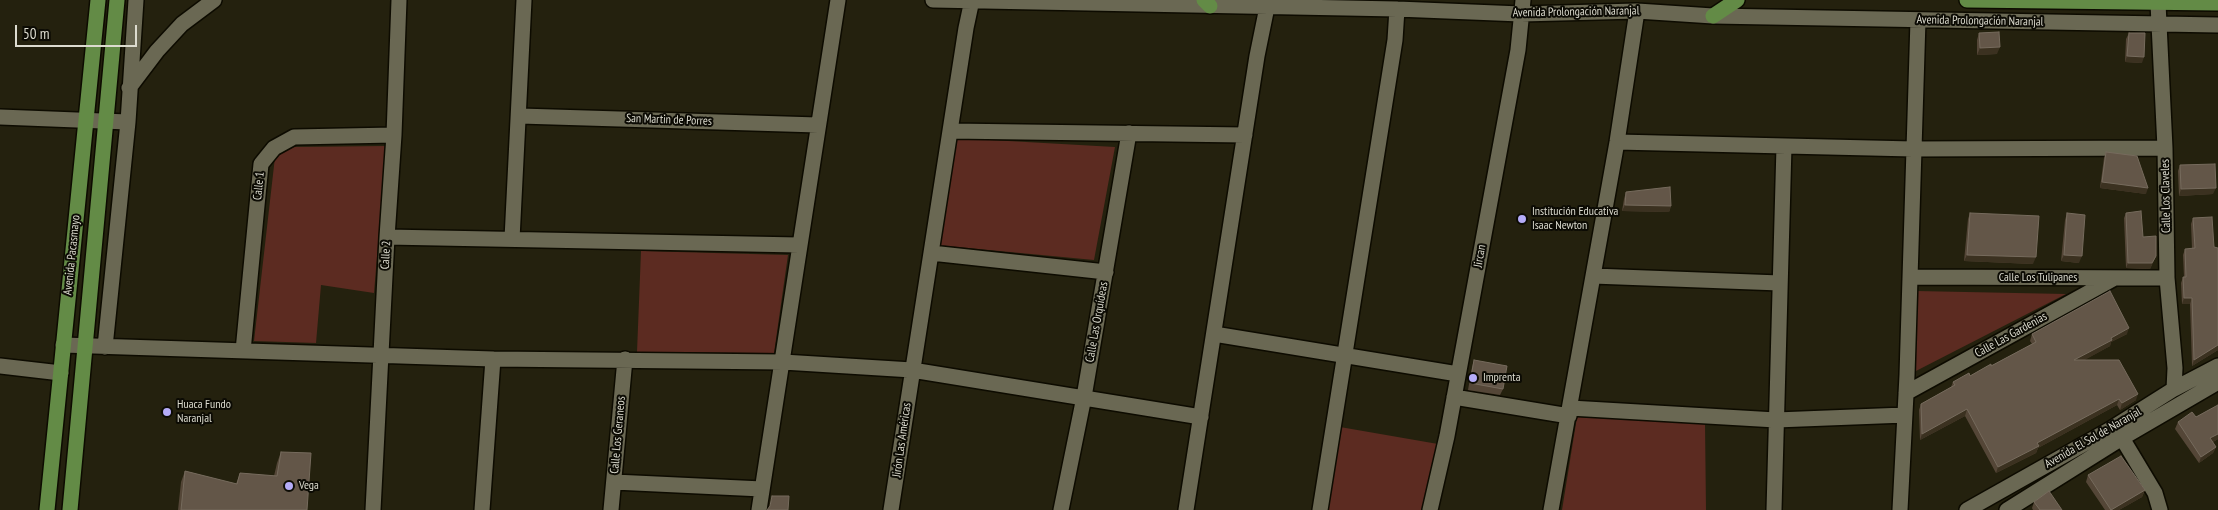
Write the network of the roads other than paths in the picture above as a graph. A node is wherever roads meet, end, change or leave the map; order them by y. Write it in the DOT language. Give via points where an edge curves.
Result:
graph roads {
  1 [pos="98,0"];
  2 [pos="117,0"];
  3 [pos="136,0"];
  4 [pos="214,0"];
  5 [pos="399,0"];
  6 [pos="524,0"];
  7 [pos="838,0"];
  8 [pos="933,0"];
  9 [pos="1737,0"];
  10 [pos="1967,0"];
  11 [pos="971,1"];
  12 [pos="1207,3"];
  13 [pos="2158,3"];
  14 [pos="2218,4"];
  15 [pos="1267,7"];
  16 [pos="1522,7"];
  17 [pos="1397,9"];
  18 [pos="1637,12"];
  19 [pos="1714,16"];
  20 [pos="1918,20"];
  21 [pos="2159,23"];
  22 [pos="2218,25"];
  23 [pos="129,88"];
  24 [pos="520,116"];
  25 [pos="0,117"];
  26 [pos="86,119"];
  27 [pos="106,120"];
  28 [pos="128,122"];
  29 [pos="818,125"];
  30 [pos="950,130"];
  31 [pos="1129,133"];
  32 [pos="394,135"];
  33 [pos="1245,135"];
  34 [pos="1617,142"];
  35 [pos="1784,146"];
  36 [pos="2165,148"];
  37 [pos="1913,149"];
  38 [pos="386,237"];
  39 [pos="512,240"];
  40 [pos="799,245"];
  41 [pos="931,253"];
  42 [pos="1106,272"];
  43 [pos="1593,276"];
  44 [pos="1910,277"];
  45 [pos="2116,278"];
  46 [pos="2167,278"];
  47 [pos="1780,283"];
  48 [pos="1214,334"];
  49 [pos="63,345"];
  50 [pos="85,346"];
  51 [pos="105,347"];
  52 [pos="243,351"];
  53 [pos="381,355"];
  54 [pos="1344,355"];
  55 [pos="493,359"];
  56 [pos="625,359"];
  57 [pos="783,362"];
  58 [pos="0,366"];
  59 [pos="2218,366"];
  60 [pos="912,370"];
  61 [pos="61,373"];
  62 [pos="1458,374"];
  63 [pos="2218,382"];
  64 [pos="2174,389"];
  65 [pos="1906,393"];
  66 [pos="1454,396"];
  67 [pos="1084,397"];
  68 [pos="1569,412"];
  69 [pos="1905,415"];
  70 [pos="1201,417"];
  71 [pos="1776,420"];
  72 [pos="2122,438"];
  73 [pos="614,482"];
  74 [pos="762,489"];
  75 [pos="2013,508"];
  76 [pos="47,510"];
  77 [pos="70,510"];
  78 [pos="373,510"];
  79 [pos="482,510"];
  80 [pos="611,510"];
  81 [pos="759,510"];
  82 [pos="891,510"];
  83 [pos="1062,510"];
  84 [pos="1186,510"];
  85 [pos="1320,510"];
  86 [pos="1430,510"];
  87 [pos="1551,510"];
  88 [pos="1774,510"];
  89 [pos="1900,510"];
  90 [pos="1967,510"];
  91 [pos="2160,510"];
  1 -- 26 [label="main road, Avenida Pacasmayo"];
  2 -- 27 [label="main road, Avenida Pacasmayo"];
  3 -- 23 [label="street"];
  4 -- 23 [label="street" via="182,24"];
  5 -- 32 [label="street, Calle 2"];
  6 -- 24 [label="street"];
  7 -- 29 [label="street"];
  8 -- 11 [label="street, Avenida Prolongación Naranjal"];
  9 -- 19 [label="main road"];
  10 -- 13 [label="main road, Avenida Prolongación Naranjal"];
  11 -- 12 [label="street, Avenida Prolongación Naranjal"];
  11 -- 30 [label="street, Jirón Las Américas"];
  12 -- 15 [label="street, Avenida Prolongación Naranjal"];
  13 -- 14 [label="main road, Avenida Prolongación Naranjal"];
  13 -- 21 [label="street, Calle Los Claveles"];
  15 -- 17 [label="street, Avenida Prolongación Naranjal"];
  15 -- 33 [label="street"];
  16 -- 17 [label="street, Avenida Prolongación Naranjal"];
  16 -- 18 [label="street, Avenida Prolongación Naranjal"];
  16 -- 62 [label="street, Jircan" via="1518,50"];
  17 -- 54 [label="street" via="1396,40"];
  18 -- 19 [label="street, Avenida Prolongación Naranjal"];
  18 -- 34 [label="street"];
  19 -- 20 [label="street, Avenida Prolongación Naranjal"];
  20 -- 21 [label="street, Avenida Prolongación Naranjal"];
  20 -- 37 [label="street"];
  21 -- 22 [label="street, Avenida Prolongación Naranjal"];
  21 -- 36 [label="street, Calle Los Claveles"];
  23 -- 28 [label="street"];
  24 -- 29 [label="street, San Martin de Porres"];
  24 -- 39 [label="street"];
  25 -- 26 [label="street"];
  26 -- 27 [label="street"];
  26 -- 49 [label="main road, Avenida Pacasmayo"];
  27 -- 28 [label="street"];
  27 -- 50 [label="main road, Avenida Pacasmayo"];
  28 -- 51 [label="street"];
  29 -- 40 [label="street"];
  30 -- 31 [label="street"];
  30 -- 41 [label="street, Jirón Las Américas"];
  31 -- 33 [label="street"];
  31 -- 42 [label="street, Calle Las Orquídeas"];
  32 -- 38 [label="street, Calle 2"];
  32 -- 52 [label="street, Calle 1" via="294,137 274,148 261,164"];
  33 -- 48 [label="street"];
  34 -- 35 [label="street"];
  34 -- 43 [label="street"];
  35 -- 37 [label="street"];
  35 -- 47 [label="street"];
  36 -- 37 [label="street"];
  36 -- 46 [label="street, Calle Los Claveles"];
  37 -- 44 [label="street"];
  38 -- 39 [label="street"];
  38 -- 53 [label="street, Calle 2"];
  39 -- 40 [label="street"];
  40 -- 57 [label="street"];
  41 -- 42 [label="street"];
  41 -- 60 [label="street, Jirón Las Américas"];
  42 -- 67 [label="street, Calle Las Orquídeas"];
  43 -- 47 [label="street"];
  43 -- 68 [label="street"];
  44 -- 45 [label="street, Calle Los Tulipanes"];
  44 -- 65 [label="street"];
  45 -- 46 [label="street, Calle Los Tulipanes"];
  45 -- 65 [label="street, Calle Las Gardenias"];
  46 -- 64 [label="street, Calle Los Claveles"];
  47 -- 71 [label="street"];
  48 -- 54 [label="street"];
  48 -- 70 [label="street"];
  49 -- 50 [label="street"];
  49 -- 61 [label="main road, Avenida Pacasmayo"];
  50 -- 51 [label="street"];
  50 -- 77 [label="main road, Avenida Pacasmayo"];
  51 -- 52 [label="street"];
  52 -- 53 [label="street"];
  53 -- 55 [label="street"];
  53 -- 78 [label="street, Calle 2"];
  54 -- 62 [label="street"];
  54 -- 85 [label="street"];
  55 -- 56 [label="street"];
  55 -- 79 [label="street"];
  56 -- 57 [label="street"];
  56 -- 73 [label="street, Calle Los Geraneos"];
  57 -- 60 [label="street"];
  57 -- 74 [label="street"];
  58 -- 61 [label="street"];
  59 -- 64 [label="street, Avenida El Sol de Naranjal"];
  60 -- 67 [label="street"];
  60 -- 82 [label="street, Jirón Las Américas"];
  61 -- 76 [label="main road, Avenida Pacasmayo"];
  62 -- 66 [label="street, Jircan"];
  63 -- 72 [label="street, Avenida El Sol de Naranjal"];
  64 -- 90 [label="street, Avenida El Sol de Naranjal" via="2109,430"];
  65 -- 69 [label="street"];
  66 -- 68 [label="street"];
  66 -- 86 [label="street, Jircan"];
  67 -- 70 [label="street"];
  67 -- 83 [label="street, Calle Las Orquídeas"];
  68 -- 71 [label="street"];
  68 -- 87 [label="street"];
  69 -- 71 [label="street"];
  69 -- 89 [label="street"];
  70 -- 84 [label="street"];
  71 -- 88 [label="street"];
  72 -- 75 [label="street, Avenida El Sol de Naranjal"];
  72 -- 91 [label="street" via="2155,493"];
  73 -- 74 [label="street"];
  73 -- 80 [label="street, Calle Los Geraneos"];
  74 -- 81 [label="street"];
}
